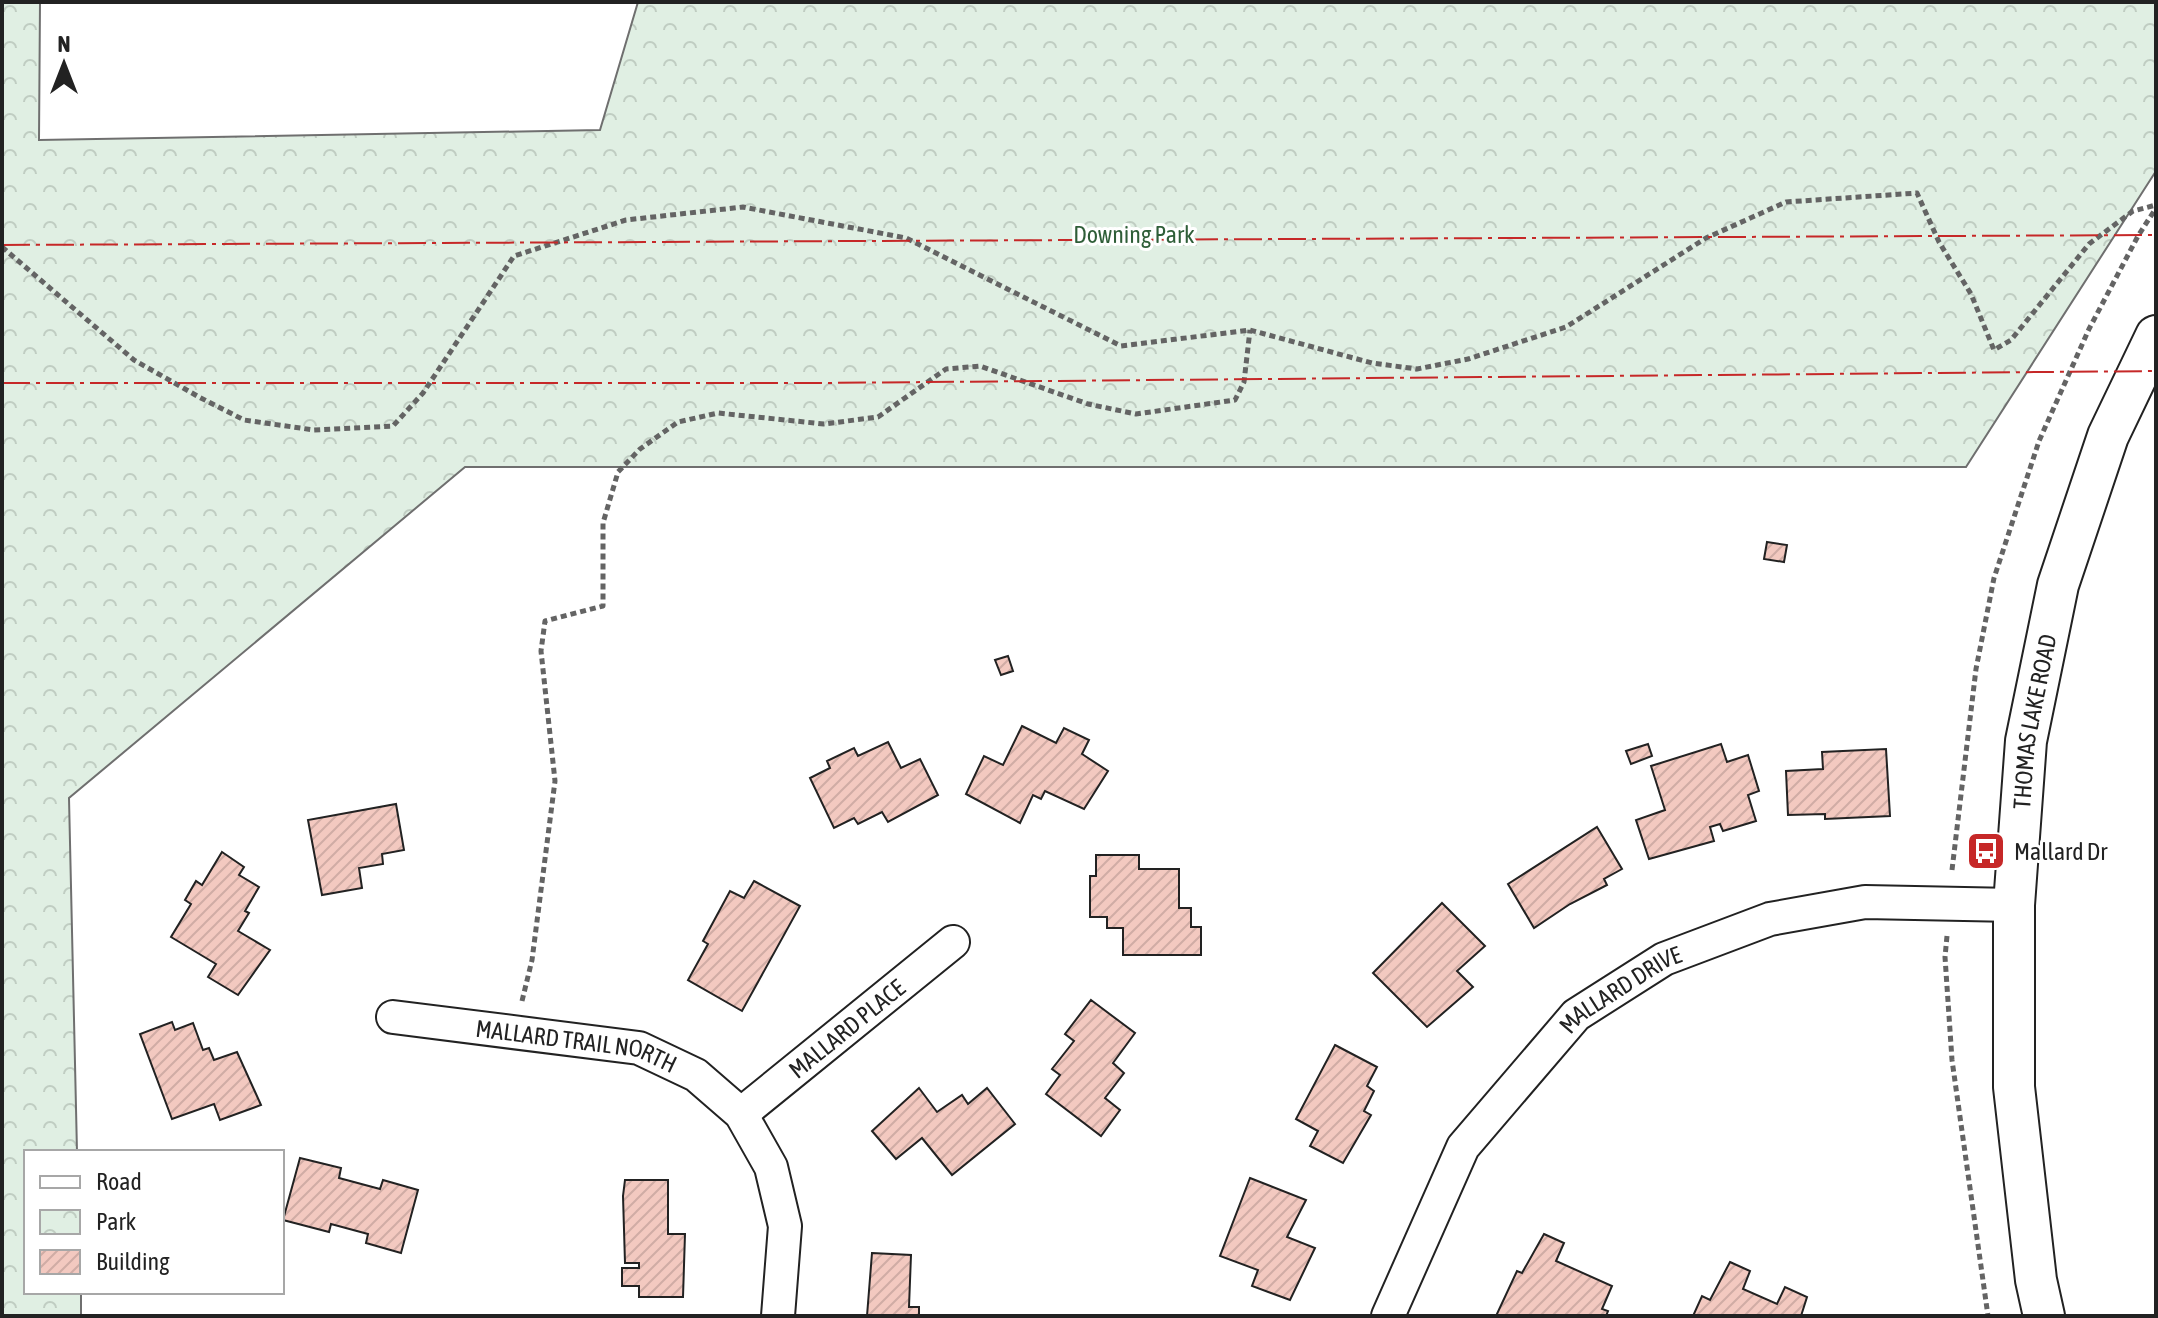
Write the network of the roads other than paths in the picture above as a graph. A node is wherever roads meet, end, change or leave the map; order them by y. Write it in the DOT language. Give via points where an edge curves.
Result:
graph roads {
  1 [pos="2156,336"];
  2 [pos="2014,905"];
  3 [pos="953,942"];
  4 [pos="393,1017"];
  5 [pos="741,1114"];
  6 [pos="778,1316"];
  7 [pos="1388,1316"];
  8 [pos="2044,1316"];
  1 -- 2 [label="street, THOMAS LAKE ROAD" via="2108,436 2058,585 2026,741"];
  2 -- 7 [label="street, MALLARD DRIVE" via="1865,902 1770,919 1664,959 1576,1015 1463,1147"];
  2 -- 8 [label="street, THOMAS LAKE ROAD" via="2014,1087"];
  3 -- 5 [label="street, MALLARD PLACE"];
  4 -- 5 [label="street, MALLARD TRAIL NORTH" via="639,1048 696,1075"];
  5 -- 6 [label="street, MALLARD TRAIL NORTH" via="771,1167 785,1226"];
}
